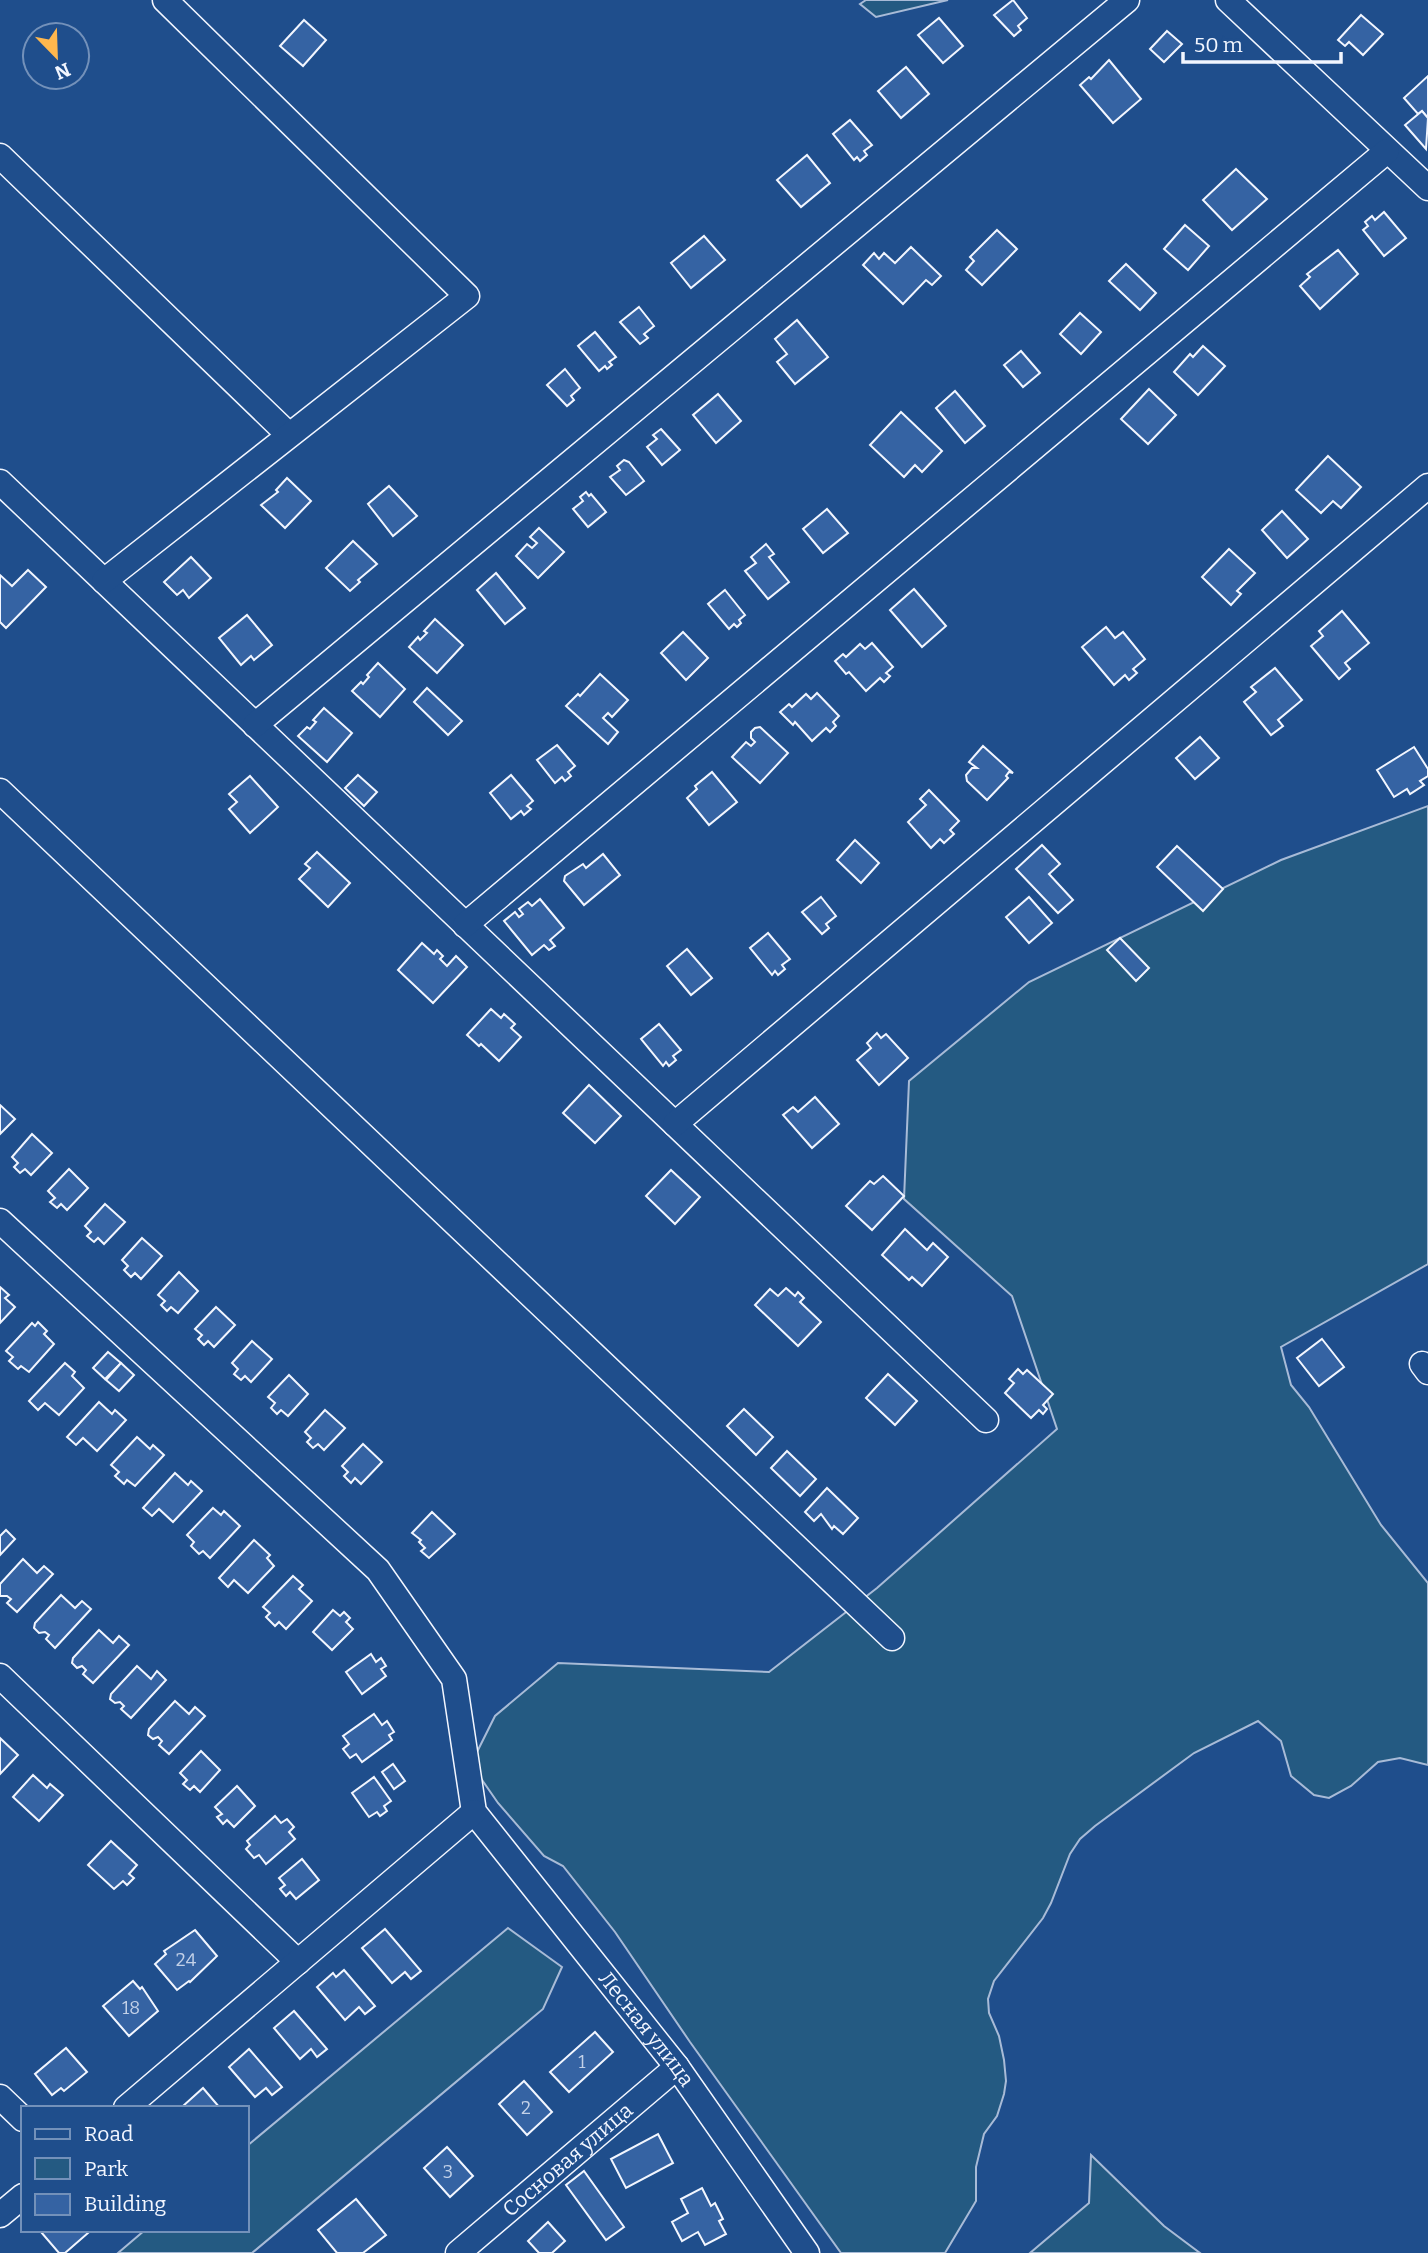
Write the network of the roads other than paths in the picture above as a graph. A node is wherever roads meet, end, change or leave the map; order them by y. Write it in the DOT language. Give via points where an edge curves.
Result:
graph roads {
  1 [pos="165,0"];
  2 [pos="1127,0"];
  3 [pos="1228,0"];
  4 [pos="1387,151"];
  5 [pos="0,156"];
  6 [pos="1428,188"];
  7 [pos="289,435"];
  8 [pos="0,482"];
  9 [pos="1428,486"];
  10 [pos="104,581"];
  11 [pos="255,725"];
  12 [pos="0,791"];
  13 [pos="465,925"];
  14 [pos="675,1124"];
  15 [pos="0,1221"];
  16 [pos="986,1420"];
  17 [pos="892,1638"];
  18 [pos="0,1676"];
  19 [pos="474,1812"];
  20 [pos="298,1962"];
  21 [pos="677,2067"];
  22 [pos="0,2097"];
  23 [pos="128,2106"];
  24 [pos="21,2117"];
  25 [pos="21,2198"];
  26 [pos="0,2215"];
  27 [pos="458,2253"];
  28 [pos="807,2253"];
  1 -- 7 [label="street" via="467,296"];
  2 -- 11 [label="street"];
  3 -- 4 [label="street"];
  4 -- 6 [label="street"];
  4 -- 13 [label="street"];
  5 -- 7 [label="street"];
  7 -- 10 [label="street"];
  8 -- 10 [label="street"];
  9 -- 14 [label="street"];
  10 -- 11 [label="street"];
  11 -- 13 [label="street"];
  12 -- 17 [label="street"];
  13 -- 14 [label="street"];
  14 -- 16 [label="street"];
  15 -- 19 [label="street" via="378,1570 454,1679"];
  18 -- 20 [label="street"];
  19 -- 20 [label="street"];
  19 -- 21 [label="street, Лесная улица"];
  20 -- 23 [label="street"];
  21 -- 27 [label="street, Сосновая улица"];
  21 -- 28 [label="street, Лесная улица"];
  22 -- 24 [label="street"];
  25 -- 26 [label="street"];
}
